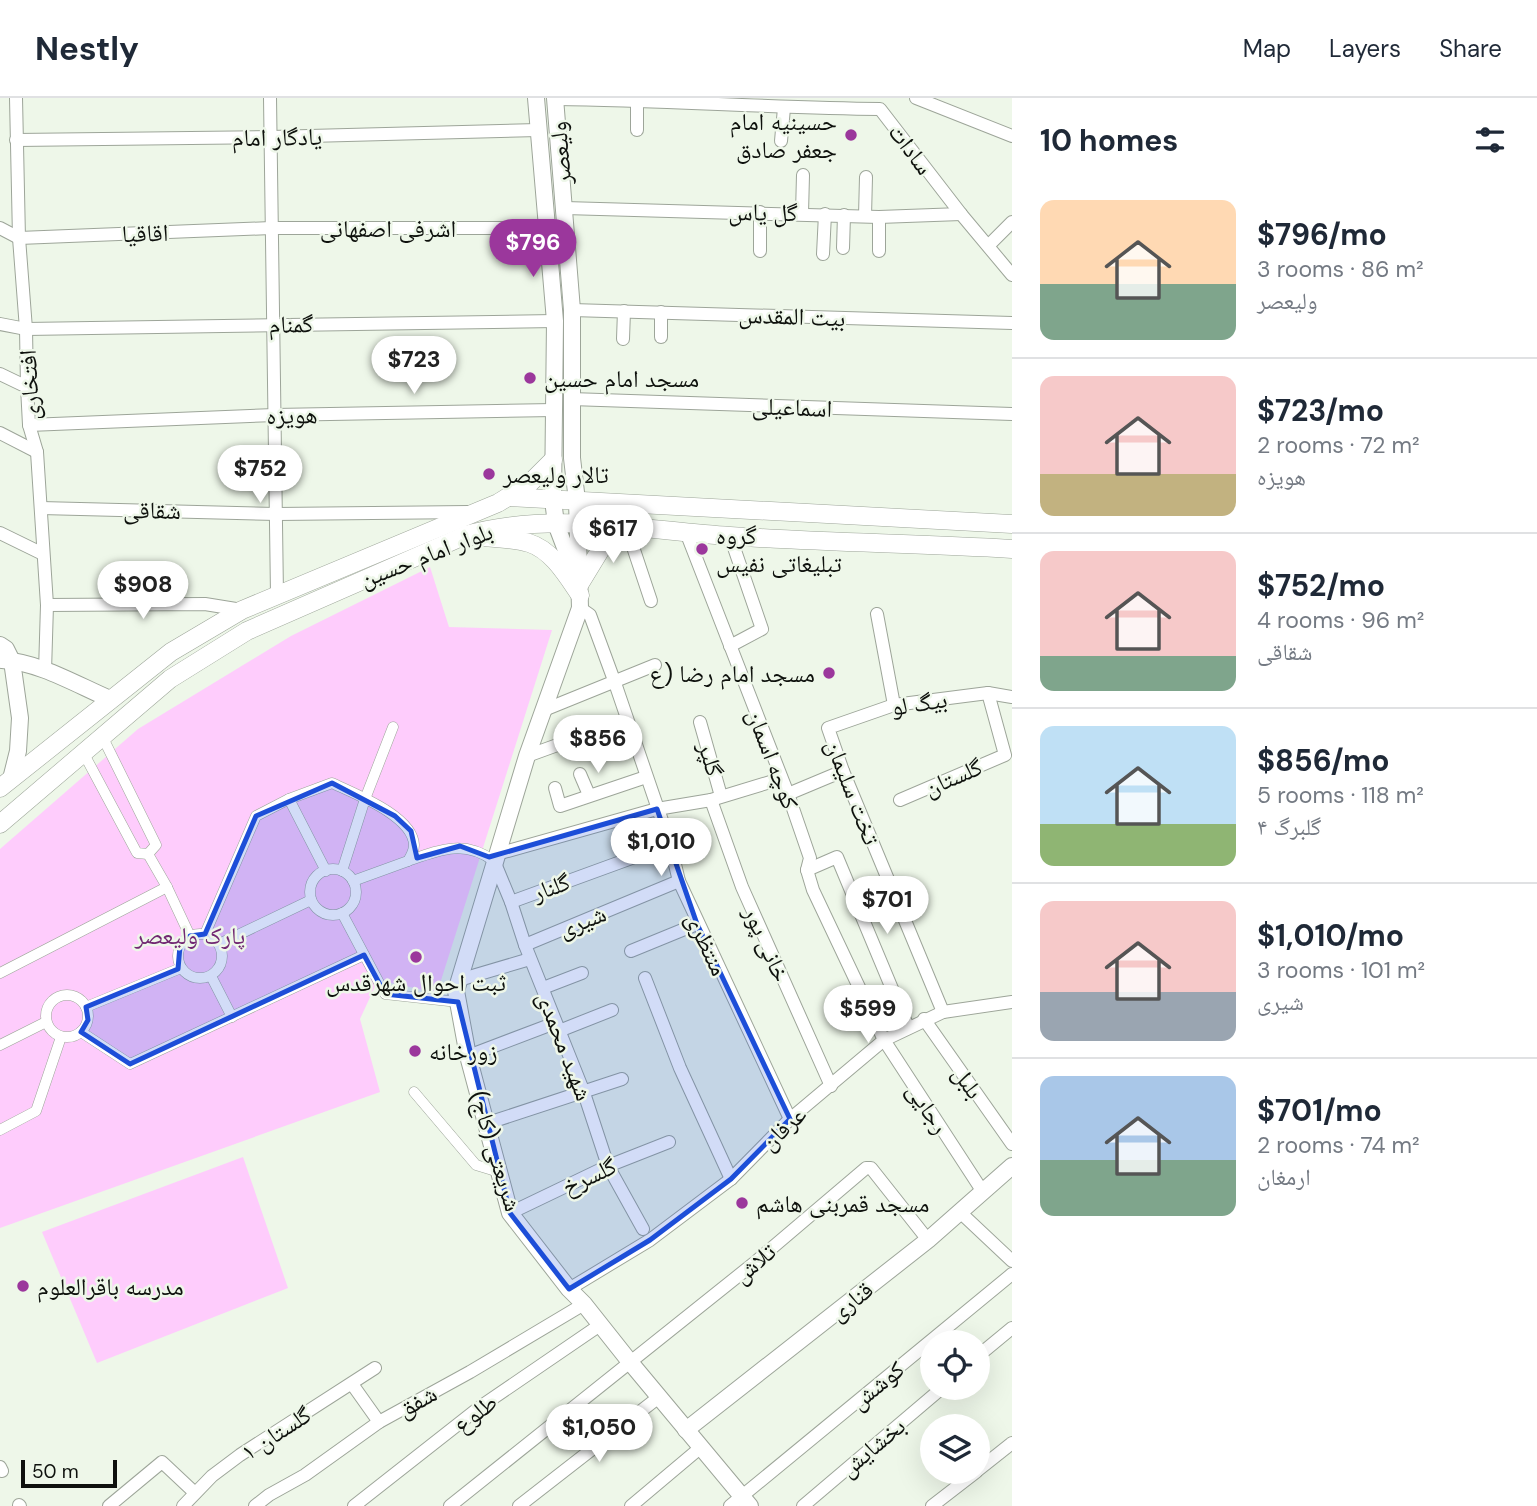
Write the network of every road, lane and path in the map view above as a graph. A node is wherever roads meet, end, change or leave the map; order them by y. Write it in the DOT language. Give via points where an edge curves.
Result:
graph roads {
  1 [pos="16,98"];
  2 [pos="270,98"];
  3 [pos="536,98"];
  4 [pos="916,98"];
  5 [pos="556,99"];
  6 [pos="637,100"];
  7 [pos="695,100"];
  8 [pos="766,102"];
  9 [pos="877,103"];
  10 [pos="784,108"];
  11 [pos="538,130"];
  12 [pos="637,130"];
  13 [pos="1012,135"];
  14 [pos="271,137"];
  15 [pos="16,140"];
  16 [pos="781,141"];
  17 [pos="803,175"];
  18 [pos="866,177"];
  19 [pos="565,208"];
  20 [pos="761,212"];
  21 [pos="802,213"];
  22 [pos="825,214"];
  23 [pos="961,214"];
  24 [pos="844,215"];
  25 [pos="865,216"];
  26 [pos="879,217"];
  27 [pos="1012,222"];
  28 [pos="0,228"];
  29 [pos="271,228"];
  30 [pos="547,228"];
  31 [pos="19,237"];
  32 [pos="989,245"];
  33 [pos="843,248"];
  34 [pos="760,251"];
  35 [pos="879,251"];
  36 [pos="823,254"];
  37 [pos="1012,275"];
  38 [pos="572,310"];
  39 [pos="624,311"];
  40 [pos="661,312"];
  41 [pos="555,321"];
  42 [pos="1012,323"];
  43 [pos="0,324"];
  44 [pos="273,324"];
  45 [pos="26,329"];
  46 [pos="661,337"];
  47 [pos="623,339"];
  48 [pos="0,374"];
  49 [pos="27,387"];
  50 [pos="571,399"];
  51 [pos="554,410"];
  52 [pos="1012,414"];
  53 [pos="275,415"];
  54 [pos="29,425"];
  55 [pos="0,433"];
  56 [pos="37,452"];
  57 [pos="572,458"];
  58 [pos="553,460"];
  59 [pos="508,497"];
  60 [pos="553,500"];
  61 [pos="577,502"];
  62 [pos="41,508"];
  63 [pos="473,512"];
  64 [pos="277,513"];
  65 [pos="960,521"];
  66 [pos="556,524"];
  67 [pos="578,524"];
  68 [pos="1012,524"];
  69 [pos="620,526"];
  70 [pos="686,532"];
  71 [pos="0,533"];
  72 [pos="466,535"];
  73 [pos="730,536"];
  74 [pos="958,545"];
  75 [pos="1012,549"];
  76 [pos="43,554"];
  77 [pos="277,594"];
  78 [pos="579,596"];
  79 [pos="651,601"];
  80 [pos="47,605"];
  81 [pos="242,610"];
  82 [pos="877,614"];
  83 [pos="0,645"];
  84 [pos="730,646"];
  85 [pos="6,660"];
  86 [pos="655,666"];
  87 [pos="45,671"];
  88 [pos="615,683"];
  89 [pos="988,693"];
  90 [pos="1012,697"];
  91 [pos="110,699"];
  92 [pos="894,705"];
  93 [pos="544,710"];
  94 [pos="700,722"];
  95 [pos="393,727"];
  96 [pos="607,727"];
  97 [pos="828,728"];
  98 [pos="103,738"];
  99 [pos="84,754"];
  100 [pos="1009,754"];
  101 [pos="527,755"];
  102 [pos="843,771"];
  103 [pos="580,774"];
  104 [pos="646,777"];
  105 [pos="780,779"];
  106 [pos="4,780"];
  107 [pos="555,788"];
  108 [pos="788,794"];
  109 [pos="589,795"];
  110 [pos="716,798"];
  111 [pos="289,799"];
  112 [pos="365,799"];
  113 [pos="900,800"];
  114 [pos="657,810"];
  115 [pos="0,824"];
  116 [pos="670,844"];
  117 [pos="148,854"];
  118 [pos="495,858"];
  119 [pos="408,861"];
  120 [pos="326,870"];
  121 [pos="807,870"];
  122 [pos="342,871"];
  123 [pos="353,881"];
  124 [pos="679,881"];
  125 [pos="167,887"];
  126 [pos="312,900"];
  127 [pos="511,902"];
  128 [pos="342,913"];
  129 [pos="697,924"];
  130 [pos="205,934"];
  131 [pos="190,936"];
  132 [pos="219,944"];
  133 [pos="525,945"];
  134 [pos="631,951"];
  135 [pos="364,955"];
  136 [pos="530,959"];
  137 [pos="181,968"];
  138 [pos="0,973"];
  139 [pos="582,973"];
  140 [pos="211,976"];
  141 [pos="645,978"];
  142 [pos="459,980"];
  143 [pos="543,988"];
  144 [pos="458,1002"];
  145 [pos="1012,1002"];
  146 [pos="86,1007"];
  147 [pos="612,1010"];
  148 [pos="943,1012"];
  149 [pos="232,1017"];
  150 [pos="924,1019"];
  151 [pos="46,1022"];
  152 [pos="557,1027"];
  153 [pos="908,1027"];
  154 [pos="81,1032"];
  155 [pos="61,1037"];
  156 [pos="884,1040"];
  157 [pos="0,1045"];
  158 [pos="468,1056"];
  159 [pos="622,1079"];
  160 [pos="831,1086"];
  161 [pos="583,1090"];
  162 [pos="414,1092"];
  163 [pos="790,1119"];
  164 [pos="485,1124"];
  165 [pos="0,1130"];
  166 [pos="669,1142"];
  167 [pos="1012,1144"];
  168 [pos="608,1166"];
  169 [pos="1012,1167"];
  170 [pos="499,1172"];
  171 [pos="730,1178"];
  172 [pos="983,1192"];
  173 [pos="510,1213"];
  174 [pos="961,1213"];
  175 [pos="643,1229"];
  176 [pos="928,1240"];
  177 [pos="1012,1261"];
  178 [pos="1012,1274"];
  179 [pos="569,1289"];
  180 [pos="584,1304"];
  181 [pos="600,1325"];
  182 [pos="1012,1328"];
  183 [pos="990,1346"];
  184 [pos="630,1363"];
  185 [pos="375,1368"];
  186 [pos="352,1384"];
  187 [pos="659,1397"];
  188 [pos="928,1400"];
  189 [pos="379,1422"];
  190 [pos="686,1430"];
  191 [pos="1012,1443"];
  192 [pos="700,1448"];
  193 [pos="990,1461"];
  194 [pos="960,1484"];
  195 [pos="195,1493"];
  196 [pos="740,1503"];
  197 [pos="109,1506"];
  198 [pos="183,1506"];
  199 [pos="255,1506"];
  200 [pos="354,1506"];
  201 [pos="450,1506"];
  202 [pos="519,1506"];
  203 [pos="631,1506"];
  204 [pos="803,1506"];
  205 [pos="932,1506"];
  1 -- 15 [label="street, افتخاری"];
  2 -- 14 [label="street"];
  3 -- 11 [label="street, ولیعصر"];
  4 -- 13 [label="street"];
  5 -- 6 [label="street, سادات"];
  5 -- 19 [label="street, ولیعصر"];
  6 -- 7 [label="street, سادات"];
  6 -- 12 [label="street"];
  7 -- 8 [label="street, سادات"];
  8 -- 10 [label="street, سادات"];
  9 -- 10 [label="street, سادات"];
  9 -- 23 [label="street, سادات"];
  10 -- 16 [label="street"];
  11 -- 14 [label="street, یادگار امام"];
  11 -- 30 [label="street, ولیعصر"];
  14 -- 15 [label="street, یادگار امام"];
  14 -- 29 [label="street"];
  15 -- 31 [label="street, افتخاری"];
  17 -- 21 [label="street"];
  18 -- 25 [label="street"];
  19 -- 20 [label="street, گل یاس"];
  19 -- 38 [label="street, ولیعصر"];
  20 -- 21 [label="street, گل یاس"];
  20 -- 34 [label="street"];
  21 -- 22 [label="street, گل یاس"];
  22 -- 24 [label="street, گل یاس"];
  22 -- 36 [label="street"];
  23 -- 26 [label="street, گل یاس"];
  23 -- 32 [label="street, سادات"];
  24 -- 25 [label="street, گل یاس"];
  24 -- 33 [label="street"];
  25 -- 26 [label="street, گل یاس"];
  26 -- 35 [label="street"];
  27 -- 32 [label="street"];
  28 -- 31 [label="street"];
  29 -- 30 [label="street, اشرفی اصفهانی"];
  29 -- 31 [label="street, اقاقیا"];
  29 -- 44 [label="street"];
  30 -- 41 [label="street, ولیعصر"];
  31 -- 45 [label="street, افتخاری"];
  32 -- 37 [label="street, سادات"];
  38 -- 39 [label="street, بیت المقدس"];
  38 -- 50 [label="street, ولیعصر"];
  39 -- 40 [label="street, بیت المقدس"];
  39 -- 47 [label="street"];
  40 -- 42 [label="street, بیت المقدس"];
  40 -- 46 [label="street"];
  41 -- 44 [label="street, گمنام"];
  41 -- 51 [label="street, ولیعصر"];
  43 -- 45 [label="street, گمنام"];
  44 -- 45 [label="street, گمنام"];
  44 -- 53 [label="street"];
  45 -- 49 [label="street, افتخاری"];
  48 -- 49 [label="street"];
  49 -- 54 [label="street, افتخاری"];
  50 -- 52 [label="street, اسماعیلی"];
  50 -- 57 [label="street, ولیعصر"];
  51 -- 53 [label="street, هویزه"];
  51 -- 58 [label="street, ولیعصر"];
  53 -- 54 [label="street, هویزه"];
  53 -- 64 [label="street"];
  54 -- 56 [label="street, افتخاری"];
  55 -- 56 [label="street"];
  56 -- 62 [label="street, افتخاری"];
  57 -- 58 [label="street"];
  57 -- 61 [label="street, ولیعصر"];
  58 -- 59 [label="main road" via="529,485"];
  58 -- 60 [label="street, ولیعصر"];
  59 -- 60 [label="main road, بلوار امام حسین"];
  59 -- 63 [label="main road, بلوار امام حسین"];
  60 -- 61 [label="main road, بلوار امام حسین"];
  60 -- 66 [label="street, ولیعصر"];
  61 -- 65 [label="main road, بلوار امام حسین"];
  61 -- 67 [label="street, ولیعصر"];
  62 -- 64 [label="street, شقاقی"];
  62 -- 76 [label="street, افتخاری"];
  63 -- 64 [label="street, شقاقی"];
  63 -- 77 [label="main road, بلوار امام حسین"];
  64 -- 77 [label="street"];
  65 -- 68 [label="main road, بلوار امام حسین"];
  65 -- 74 [label="main road"];
  66 -- 67 [label="main road, بلوار امام حسین"];
  66 -- 72 [label="main road, بلوار امام حسین" via="522,523"];
  66 -- 78 [label="street, ولیعصر"];
  67 -- 69 [label="main road, بلوار امام حسین"];
  67 -- 78 [label="street, ولیعصر"];
  69 -- 70 [label="main road, بلوار امام حسین"];
  69 -- 78 [label="main road"];
  69 -- 79 [label="street"];
  70 -- 73 [label="main road, بلوار امام حسین"];
  70 -- 84 [label="street, کوچه اسمان"];
  71 -- 76 [label="street"];
  72 -- 78 [label="main road" via="529,543 560,566"];
  72 -- 98 [label="main road, بلوار امام حسین" via="247,631 170,679"];
  73 -- 74 [label="main road, بلوار امام حسین"];
  73 -- 84 [label="street" via="762,629"];
  74 -- 75 [label="main road, بلوار امام حسین"];
  76 -- 80 [label="street, افتخاری"];
  77 -- 81 [label="main road, بلوار امام حسین"];
  78 -- 88 [label="street, منتظری"];
  78 -- 93 [label="street, شریعتی (کاج)"];
  80 -- 81 [label="street" via="205,604"];
  80 -- 87 [label="street, افتخاری"];
  81 -- 91 [label="main road, بلوار امام حسین" via="171,652"];
  82 -- 92 [label="street"];
  83 -- 85 [label="street" via="6,649"];
  84 -- 105 [label="street, کوچه اسمان"];
  85 -- 87 [label="street"];
  85 -- 106 [label="street" via="20,718 19,743"];
  86 -- 88 [label="street"];
  87 -- 91 [label="street"];
  88 -- 93 [label="street"];
  88 -- 104 [label="street, منتظری"];
  89 -- 90 [label="street, بیگ لو"];
  89 -- 92 [label="street, بیگ لو"];
  89 -- 100 [label="street, گلستان"];
  91 -- 106 [label="main road, بلوار امام حسین"];
  92 -- 97 [label="street, بیگ لو"];
  93 -- 101 [label="street, شریعتی (کاج)"];
  94 -- 110 [label="street, گلپر"];
  95 -- 112 [label="street"];
  96 -- 101 [label="street"];
  97 -- 102 [label="street, تخت سلیمان"];
  98 -- 99 [label="main road, بلوار امام حسین"];
  98 -- 117 [label="street" via="156,845"];
  99 -- 115 [label="main road, بلوار امام حسین"];
  99 -- 117 [label="street" via="137,853"];
  100 -- 113 [label="street, گلستان"];
  101 -- 118 [label="street, شریعتی (کاج)"];
  102 -- 108 [label="street"];
  102 -- 148 [label="street, تخت سلیمان"];
  103 -- 109 [label="street"];
  104 -- 109 [label="street"];
  104 -- 114 [label="street, منتظری"];
  105 -- 108 [label="street, کوچه اسمان"];
  105 -- 110 [label="street"];
  107 -- 109 [label="street" via="560,806"];
  108 -- 121 [label="street, کوچه اسمان" via="810,858"];
  110 -- 114 [label="street"];
  110 -- 160 [label="street, خانی پور" via="742,887"];
  111 -- 112 [label="street" via="332,783"];
  111 -- 120 [label="street"];
  111 -- 130 [label="street" via="256,816"];
  112 -- 119 [label="street" via="411,831 415,848"];
  112 -- 122 [label="street"];
  114 -- 116 [label="street, منتظری"];
  114 -- 118 [label="street"];
  116 -- 124 [label="street, منتظری"];
  116 -- 127 [label="street, گلنار"];
  117 -- 125 [label="street"];
  118 -- 119 [label="street" via="460,846"];
  118 -- 127 [label="street, شهید محمدی"];
  118 -- 142 [label="street, شریعتی (کاج)"];
  119 -- 123 [label="street"];
  120 -- 122 [label="street"];
  120 -- 126 [label="street" via="314,879"];
  121 -- 153 [label="street" via="837,857"];
  121 -- 156 [label="street, رجایی"];
  122 -- 123 [label="street"];
  123 -- 128 [label="street" via="355,897"];
  124 -- 129 [label="street, منتظری"];
  124 -- 133 [label="street, شیری"];
  125 -- 131 [label="street"];
  125 -- 138 [label="street"];
  126 -- 128 [label="street" via="321,912"];
  126 -- 132 [label="street"];
  127 -- 133 [label="street, شهید محمدی"];
  128 -- 135 [label="street"];
  129 -- 134 [label="street"];
  129 -- 163 [label="street, منتظری"];
  130 -- 131 [label="street"];
  130 -- 132 [label="street"];
  131 -- 137 [label="street" via="178,953"];
  132 -- 140 [label="street" via="223,958"];
  133 -- 136 [label="street, شهید محمدی"];
  135 -- 144 [label="street" via="385,994"];
  135 -- 149 [label="street"];
  136 -- 142 [label="street"];
  136 -- 143 [label="street, شهید محمدی"];
  137 -- 140 [label="street" via="191,977"];
  137 -- 146 [label="street"];
  139 -- 143 [label="street"];
  140 -- 149 [label="street"];
  141 -- 171 [label="street"];
  142 -- 144 [label="street, شریعتی (کاج)"];
  143 -- 152 [label="street, شهید محمدی"];
  144 -- 158 [label="street, شریعتی (کاج)"];
  145 -- 148 [label="street, عرفان"];
  146 -- 151 [label="street" via="76,997 56,998 47,1008"];
  146 -- 154 [label="street" via="88,1020"];
  147 -- 152 [label="street"];
  148 -- 150 [label="street, عرفان"];
  149 -- 154 [label="street" via="130,1064"];
  150 -- 153 [label="street, عرفان"];
  150 -- 167 [label="street, بلبل"];
  151 -- 155 [label="street"];
  151 -- 157 [label="street"];
  152 -- 158 [label="street"];
  152 -- 161 [label="street, شهید محمدی"];
  153 -- 156 [label="street, عرفان"];
  154 -- 155 [label="street"];
  155 -- 165 [label="street" via="36,1111"];
  156 -- 160 [label="street, عرفان"];
  156 -- 172 [label="street, رجایی"];
  158 -- 164 [label="street, شریعتی (کاج)"];
  159 -- 161 [label="street"];
  160 -- 163 [label="street, عرفان"];
  161 -- 164 [label="street"];
  161 -- 168 [label="street, شهید محمدی"];
  162 -- 170 [label="street" via="476,1165"];
  163 -- 171 [label="street, عرفان"];
  164 -- 170 [label="street, شریعتی (کاج)"];
  166 -- 168 [label="street, گلسرخ"];
  168 -- 173 [label="street, گلسرخ"];
  168 -- 175 [label="street, شهید محمدی"];
  169 -- 172 [label="street, قناری"];
  170 -- 173 [label="street, شریعتی (کاج)"];
  171 -- 179 [label="street, عرفان" via="650,1240"];
  172 -- 174 [label="street, قناری"];
  173 -- 179 [label="street, شریعتی (کاج)"];
  174 -- 176 [label="street, قناری"];
  174 -- 177 [label="street"];
  176 -- 184 [label="street, تلاش" via="871,1168 866,1168"];
  176 -- 190 [label="street, قناری"];
  178 -- 196 [label="street, کوشش"];
  179 -- 180 [label="street, شریعتی (کاج)"];
  180 -- 181 [label="street, شریعتی (کاج)"];
  180 -- 189 [label="street, شفق"];
  181 -- 184 [label="street, شریعتی (کاج)"];
  181 -- 200 [label="street, طلوع" via="480,1407"];
  182 -- 183 [label="street"];
  184 -- 187 [label="street, شریعتی (کاج)"];
  184 -- 201 [label="street"];
  185 -- 186 [label="street, گلستان ۱"];
  186 -- 189 [label="street"];
  186 -- 195 [label="street, گلستان ۱" via="240,1455"];
  187 -- 190 [label="street, شریعتی (کاج)"];
  187 -- 202 [label="street"];
  188 -- 204 [label="street, بخشایش"];
  189 -- 199 [label="street, شفق"];
  190 -- 192 [label="street, شریعتی (کاج)"];
  191 -- 193 [label="street"];
  192 -- 196 [label="street, شریعتی (کاج)"];
  192 -- 203 [label="street"];
  194 -- 205 [label="street"];
  195 -- 197 [label="street" via="162,1462"];
  195 -- 198 [label="street, گلستان ۱"];
}
